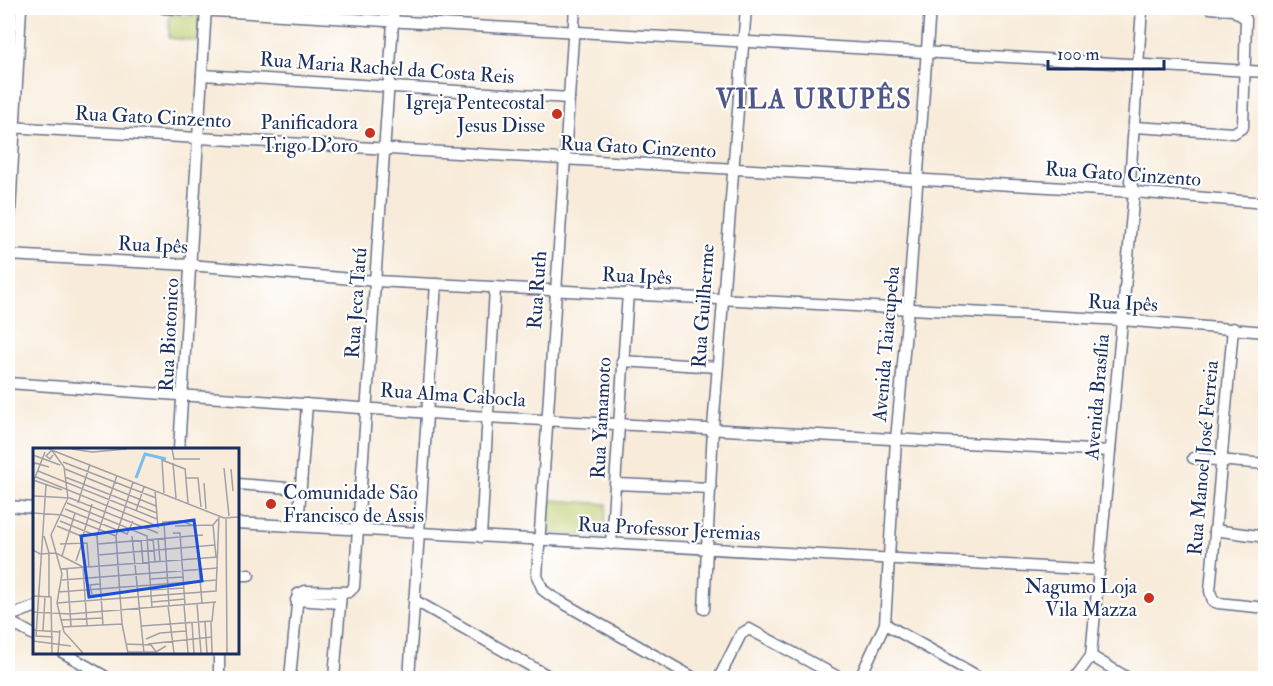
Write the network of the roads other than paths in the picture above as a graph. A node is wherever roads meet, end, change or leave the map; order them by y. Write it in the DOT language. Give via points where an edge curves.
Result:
graph roads {
  1 [pos="21,8"];
  2 [pos="163,8"];
  3 [pos="394,8"];
  4 [pos="575,8"];
  5 [pos="746,8"];
  6 [pos="930,8"];
  7 [pos="1142,8"];
  8 [pos="1210,8"];
  9 [pos="206,9"];
  10 [pos="393,23"];
  11 [pos="573,33"];
  12 [pos="743,42"];
  13 [pos="926,52"];
  14 [pos="1138,63"];
  15 [pos="1245,70"];
  16 [pos="1266,72"];
  17 [pos="202,75"];
  18 [pos="389,87"];
  19 [pos="569,98"];
  20 [pos="11,127"];
  21 [pos="1134,128"];
  22 [pos="198,138"];
  23 [pos="386,150"];
  24 [pos="565,161"];
  25 [pos="732,170"];
  26 [pos="916,180"];
  27 [pos="1134,192"];
  28 [pos="1266,203"];
  29 [pos="8,250"];
  30 [pos="8,255"];
  31 [pos="190,265"];
  32 [pos="376,281"];
  33 [pos="435,284"];
  34 [pos="495,288"];
  35 [pos="555,290"];
  36 [pos="628,293"];
  37 [pos="722,298"];
  38 [pos="908,309"];
  39 [pos="1122,320"];
  40 [pos="1233,328"];
  41 [pos="1266,332"];
  42 [pos="622,361"];
  43 [pos="717,367"];
  44 [pos="8,383"];
  45 [pos="184,395"];
  46 [pos="307,404"];
  47 [pos="366,408"];
  48 [pos="427,411"];
  49 [pos="487,417"];
  50 [pos="546,420"];
  51 [pos="618,424"];
  52 [pos="713,428"];
  53 [pos="896,440"];
  54 [pos="179,448"];
  55 [pos="1110,451"];
  56 [pos="1193,458"];
  57 [pos="1220,459"];
  58 [pos="1266,464"];
  59 [pos="238,484"];
  60 [pos="616,484"];
  61 [pos="711,488"];
  62 [pos="301,489"];
  63 [pos="8,506"];
  64 [pos="33,508"];
  65 [pos="238,523"];
  66 [pos="298,526"];
  67 [pos="357,530"];
  68 [pos="1214,531"];
  69 [pos="419,533"];
  70 [pos="482,537"];
  71 [pos="1266,537"];
  72 [pos="539,540"];
  73 [pos="610,544"];
  74 [pos="707,550"];
  75 [pos="888,559"];
  76 [pos="1099,570"];
  77 [pos="238,575"];
  78 [pos="249,575"];
  79 [pos="341,598"];
  80 [pos="414,600"];
  81 [pos="33,607"];
  82 [pos="1266,608"];
  83 [pos="704,609"];
  84 [pos="8,622"];
  85 [pos="885,624"];
  86 [pos="33,634"];
  87 [pos="65,653"];
  88 [pos="219,653"];
  89 [pos="1091,656"];
  90 [pos="108,678"];
  91 [pos="219,678"];
  92 [pos="290,678"];
  93 [pos="334,678"];
  94 [pos="410,678"];
  95 [pos="552,678"];
  96 [pos="694,678"];
  97 [pos="719,678"];
  98 [pos="840,678"];
  99 [pos="860,678"];
  100 [pos="981,678"];
  101 [pos="1075,678"];
  102 [pos="1128,678"];
  1 -- 20 [label="street"];
  2 -- 9 [label="street"];
  3 -- 10 [label="street, Rua Jeca Tatú"];
  4 -- 11 [label="street, Rua Ruth"];
  5 -- 12 [label="street, Rua Guilherme"];
  6 -- 13 [label="street, Avenida Taiacupeba"];
  7 -- 14 [label="street, Avenida Brasília"];
  8 -- 15 [label="street" via="1233,10 1246,19"];
  9 -- 10 [label="street"];
  9 -- 17 [label="street, Rua Biotonico"];
  10 -- 11 [label="street"];
  10 -- 18 [label="street, Rua Jeca Tatú"];
  11 -- 12 [label="street"];
  11 -- 19 [label="street, Rua Ruth"];
  12 -- 13 [label="street"];
  12 -- 25 [label="street, Rua Guilherme"];
  13 -- 14 [label="street"];
  13 -- 26 [label="street, Avenida Taiacupeba"];
  14 -- 15 [label="street"];
  14 -- 21 [label="street, Avenida Brasília"];
  15 -- 16 [label="street"];
  15 -- 21 [label="street" via="1243,127 1238,132"];
  17 -- 18 [label="street, Rua Maria Rachel da Costa Reis"];
  17 -- 22 [label="street, Rua Biotonico"];
  18 -- 19 [label="street, Rua Maria Rachel da Costa Reis"];
  18 -- 23 [label="street, Rua Jeca Tatú"];
  19 -- 24 [label="street, Rua Ruth"];
  20 -- 22 [label="street, Rua Gato Cinzento"];
  20 -- 29 [label="street"];
  21 -- 27 [label="street, Avenida Brasília" via="1130,181"];
  22 -- 23 [label="street, Rua Gato Cinzento"];
  22 -- 31 [label="street, Rua Biotonico"];
  23 -- 24 [label="street, Rua Gato Cinzento"];
  23 -- 32 [label="street, Rua Jeca Tatú"];
  24 -- 25 [label="street, Rua Gato Cinzento"];
  24 -- 35 [label="street, Rua Ruth"];
  25 -- 26 [label="street, Rua Gato Cinzento"];
  25 -- 37 [label="street, Rua Guilherme"];
  26 -- 27 [label="street, Rua Gato Cinzento"];
  26 -- 38 [label="street, Avenida Taiacupeba"];
  27 -- 28 [label="street, Rua Gato Cinzento"];
  27 -- 39 [label="street, Avenida Brasília"];
  30 -- 31 [label="street, Rua Ipês"];
  31 -- 32 [label="street, Rua Ipês"];
  31 -- 45 [label="street, Rua Biotonico"];
  32 -- 33 [label="street, Rua Ipês"];
  32 -- 47 [label="street, Rua Jeca Tatú"];
  33 -- 34 [label="street, Rua Ipês"];
  33 -- 48 [label="street"];
  34 -- 35 [label="street, Rua Ipês"];
  34 -- 49 [label="street"];
  35 -- 36 [label="street, Rua Ipês"];
  35 -- 50 [label="street, Rua Ruth"];
  36 -- 37 [label="street, Rua Ipês"];
  36 -- 42 [label="street, Rua Yamamoto"];
  37 -- 38 [label="street, Rua Ipês"];
  37 -- 43 [label="street, Rua Guilherme"];
  38 -- 39 [label="street, Rua Ipês"];
  38 -- 53 [label="street, Avenida Taiacupeba"];
  39 -- 40 [label="street, Rua Ipês"];
  39 -- 55 [label="street, Avenida Brasília"];
  40 -- 41 [label="street, Rua Ipês"];
  40 -- 57 [label="street, Rua Manoel José Ferreia"];
  42 -- 43 [label="street"];
  42 -- 51 [label="street, Rua Yamamoto"];
  43 -- 52 [label="street, Rua Guilherme"];
  44 -- 45 [label="street, Rua Alma Cabocla"];
  45 -- 46 [label="street, Rua Alma Cabocla"];
  45 -- 54 [label="street, Rua Biotonico"];
  46 -- 47 [label="street, Rua Alma Cabocla"];
  46 -- 62 [label="street"];
  47 -- 48 [label="street, Rua Alma Cabocla"];
  47 -- 67 [label="street, Rua Jeca Tatú"];
  48 -- 49 [label="street, Rua Alma Cabocla"];
  48 -- 69 [label="street"];
  49 -- 50 [label="street, Rua Alma Cabocla"];
  49 -- 70 [label="street"];
  50 -- 51 [label="street, Rua Alma Cabocla"];
  50 -- 72 [label="street, Rua Ruth"];
  51 -- 52 [label="street, Rua Alma Cabocla"];
  51 -- 60 [label="street, Rua Yamamoto"];
  52 -- 53 [label="street, Rua Alma Cabocla"];
  52 -- 61 [label="street, Rua Guilherme"];
  53 -- 55 [label="street, Rua Alma Cabocla"];
  53 -- 75 [label="street, Avenida Taiacupeba"];
  55 -- 76 [label="street, Avenida Brasília"];
  56 -- 57 [label="street"];
  57 -- 58 [label="street"];
  57 -- 68 [label="street, Rua Manoel José Ferreia"];
  59 -- 62 [label="street"];
  60 -- 61 [label="street"];
  60 -- 73 [label="street, Rua Yamamoto"];
  61 -- 74 [label="street, Rua Guilherme"];
  62 -- 66 [label="street"];
  63 -- 64 [label="street"];
  65 -- 66 [label="street, Rua Professor Jeremias"];
  66 -- 67 [label="street, Rua Professor Jeremias"];
  67 -- 69 [label="street, Rua Professor Jeremias"];
  67 -- 79 [label="street, Rua Jeca Tatú" via="354,587"];
  68 -- 71 [label="street"];
  68 -- 82 [label="street, Rua Manoel José Ferreia" via="1212,601"];
  69 -- 70 [label="street, Rua Professor Jeremias"];
  69 -- 80 [label="street"];
  70 -- 72 [label="street, Rua Professor Jeremias"];
  72 -- 73 [label="street, Rua Professor Jeremias"];
  72 -- 96 [label="street, Rua Ruth" via="537,576 543,590"];
  73 -- 74 [label="street, Rua Professor Jeremias"];
  74 -- 75 [label="street, Rua Professor Jeremias"];
  74 -- 83 [label="street, Rua Guilherme"];
  75 -- 76 [label="street, Rua Professor Jeremias"];
  75 -- 85 [label="street, Avenida Taiacupeba"];
  76 -- 89 [label="street, Avenida Brasília"];
  77 -- 78 [label="street"];
  79 -- 92 [label="street" via="296,600"];
  79 -- 93 [label="street"];
  80 -- 94 [label="street"];
  80 -- 95 [label="street"];
  81 -- 84 [label="street" via="10,616"];
  84 -- 86 [label="street"];
  85 -- 99 [label="street, Avenida Taiacupeba"];
  85 -- 100 [label="street"];
  87 -- 90 [label="street"];
  88 -- 91 [label="street"];
  89 -- 101 [label="street"];
  89 -- 102 [label="street"];
  97 -- 98 [label="street" via="741,634 749,629"];
}
